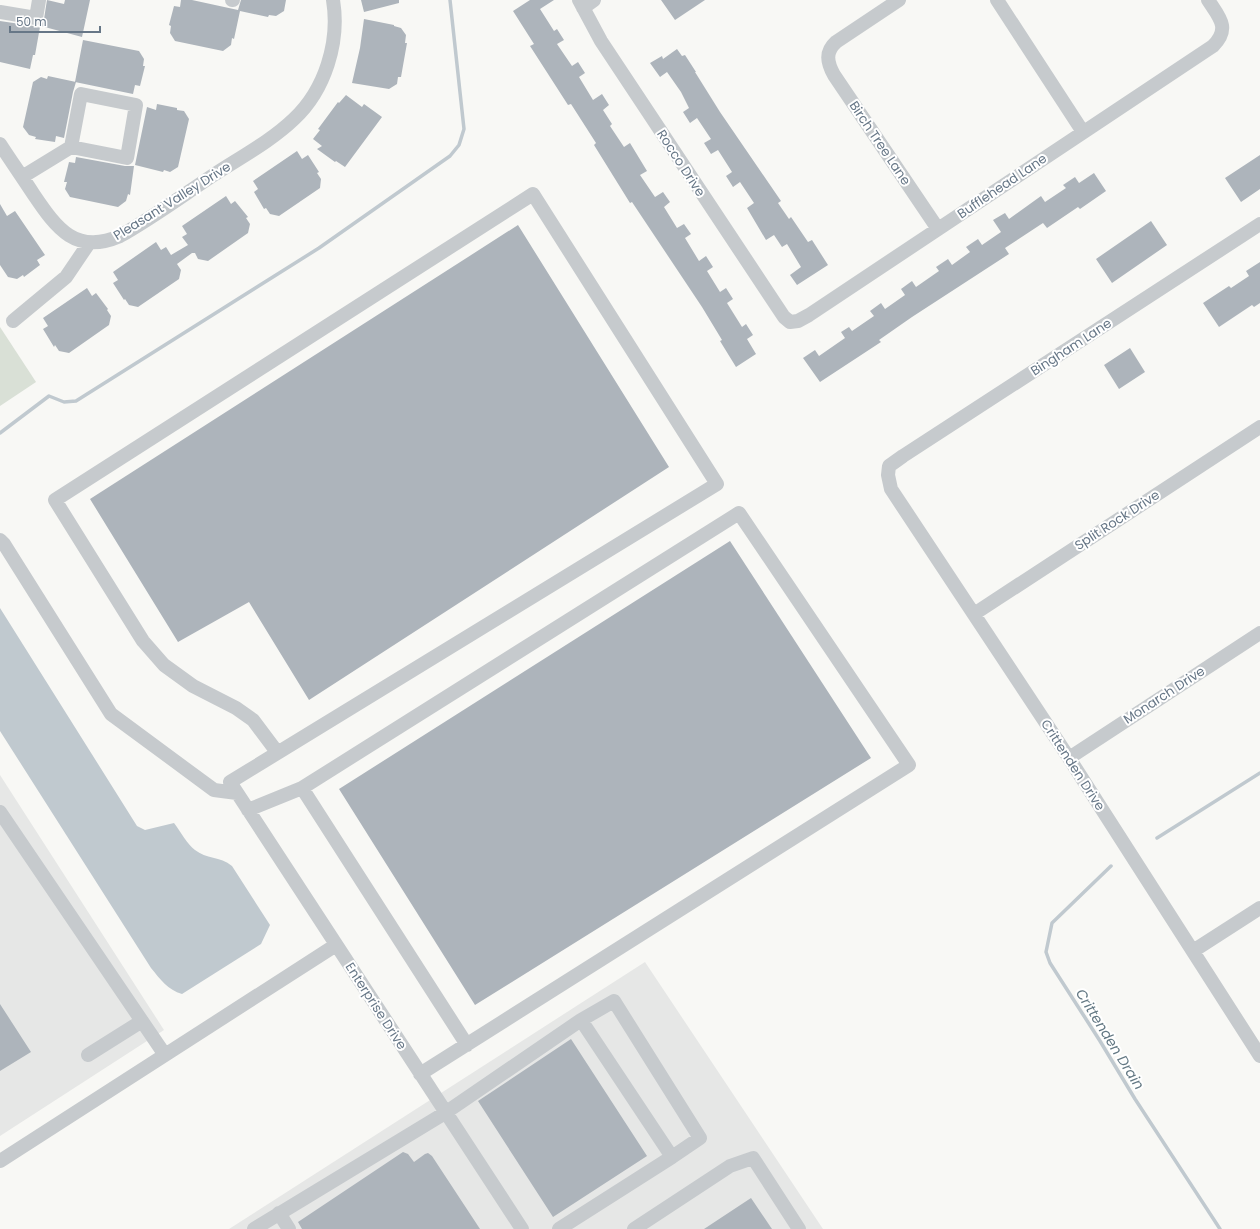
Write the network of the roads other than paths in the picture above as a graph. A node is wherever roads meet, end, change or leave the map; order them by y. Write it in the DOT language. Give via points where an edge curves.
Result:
graph roads {
  1 [pos="39,0"];
  2 [pos="333,0"];
  3 [pos="594,0"];
  4 [pos="899,0"];
  5 [pos="997,0"];
  6 [pos="1208,0"];
  7 [pos="581,4"];
  8 [pos="0,12"];
  9 [pos="1083,132"];
  10 [pos="0,144"];
  11 [pos="71,147"];
  12 [pos="22,177"];
  13 [pos="1260,224"];
  14 [pos="938,228"];
  15 [pos="89,242"];
  16 [pos="13,321"];
  17 [pos="790,322"];
  18 [pos="1260,427"];
  19 [pos="888,475"];
  20 [pos="0,540"];
  21 [pos="974,614"];
  22 [pos="1260,633"];
  23 [pos="277,752"];
  24 [pos="1069,758"];
  25 [pos="234,788"];
  26 [pos="302,788"];
  27 [pos="248,810"];
  28 [pos="0,812"];
  29 [pos="1260,908"];
  30 [pos="336,945"];
  31 [pos="1193,952"];
  32 [pos="581,1020"];
  33 [pos="142,1021"];
  34 [pos="467,1045"];
  35 [pos="165,1054"];
  36 [pos="88,1055"];
  37 [pos="1260,1056"];
  38 [pos="420,1074"];
  39 [pos="445,1113"];
  40 [pos="672,1157"];
  41 [pos="0,1162"];
  42 [pos="279,1213"];
  43 [pos="254,1229"];
  44 [pos="289,1229"];
  45 [pos="522,1229"];
  46 [pos="559,1229"];
  47 [pos="634,1229"];
  48 [pos="799,1229"];
  1 -- 8 [label="street" via="36,18"];
  2 -- 15 [label="street, Pleasant Valley Drive" via="335,26 323,78 308,103 293,120 246,154 120,236 109,241"];
  3 -- 7 [label="street"];
  4 -- 14 [label="street, Birch Tree Lane" via="831,46 828,54 829,66"];
  5 -- 9 [label="street"];
  6 -- 9 [label="street, Bufflehead Lane" via="1223,26 1222,34 1213,46"];
  7 -- 17 [label="street, Rocco Drive" via="600,41 784,317"];
  9 -- 14 [label="street, Bufflehead Lane"];
  10 -- 12 [label="street, Pleasant Valley Drive"];
  11 -- 11 [label="street" via="127,158 136,105 81,94"];
  11 -- 12 [label="street"];
  12 -- 15 [label="street, Pleasant Valley Drive" via="55,224 70,236"];
  13 -- 19 [label="street, Bingham Lane" via="903,456 889,466"];
  14 -- 17 [label="street, Bufflehead Lane" via="809,315"];
  15 -- 16 [label="street" via="66,277"];
  18 -- 21 [label="street, Split Rock Drive"];
  19 -- 21 [label="street, Crittenden Drive" via="891,489"];
  20 -- 25 [label="street" via="111,714 214,790"];
  21 -- 24 [label="street, Crittenden Drive"];
  22 -- 24 [label="street, Monarch Drive"];
  23 -- 23 [label="street" via="717,484 533,194 55,500 143,641 164,665 193,686 236,708 253,720"];
  23 -- 25 [label="street"];
  24 -- 31 [label="street, Crittenden Drive"];
  25 -- 27 [label="street, Enterprise Drive"];
  26 -- 27 [label="street"];
  26 -- 34 [label="street"];
  26 -- 34 [label="street" via="739,513 909,765"];
  27 -- 30 [label="street, Enterprise Drive"];
  28 -- 33 [label="street"];
  29 -- 31 [label="street"];
  30 -- 35 [label="street"];
  30 -- 38 [label="street, Enterprise Drive"];
  31 -- 37 [label="street, Crittenden Drive"];
  32 -- 39 [label="street"];
  32 -- 40 [label="street"];
  32 -- 40 [label="street" via="614,1001 700,1138"];
  33 -- 35 [label="street"];
  33 -- 36 [label="street"];
  34 -- 38 [label="street"];
  35 -- 41 [label="street"];
  38 -- 39 [label="street, Enterprise Drive"];
  39 -- 42 [label="street"];
  39 -- 45 [label="street, Enterprise Drive"];
  40 -- 46 [label="street"];
  42 -- 43 [label="street"];
  42 -- 44 [label="street"];
  47 -- 48 [label="street" via="730,1166 753,1158"];
}
